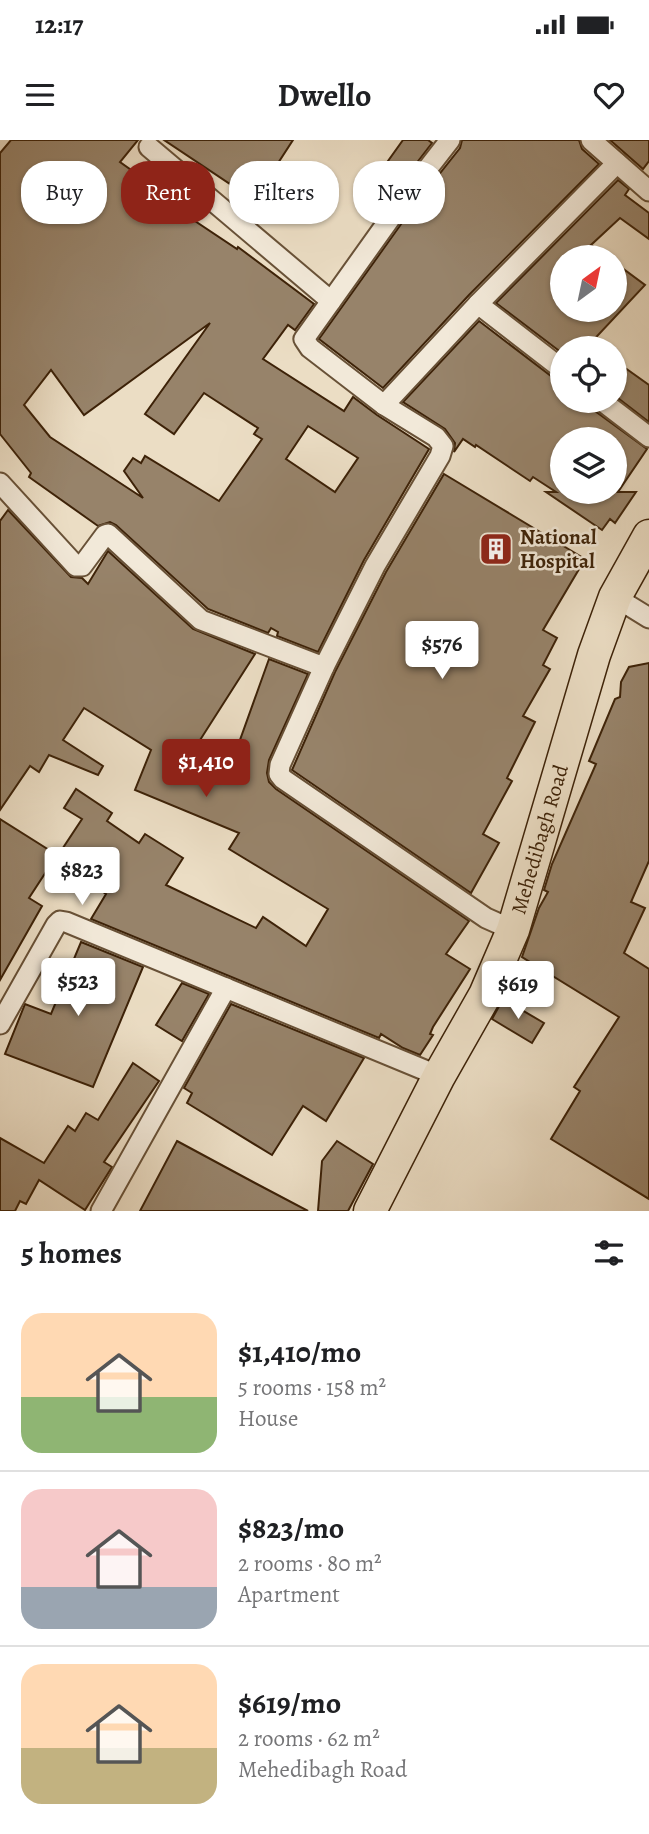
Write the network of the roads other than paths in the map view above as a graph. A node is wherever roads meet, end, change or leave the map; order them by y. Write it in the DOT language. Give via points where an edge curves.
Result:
graph roads {
  1 [pos="450,140"];
  2 [pos="591,140"];
  3 [pos="149,142"];
  4 [pos="617,163"];
  5 [pos="649,191"];
  6 [pos="331,301"];
  7 [pos="478,304"];
  8 [pos="550,360"];
  9 [pos="384,405"];
  10 [pos="618,413"];
  11 [pos="649,437"];
  12 [pos="0,483"];
  13 [pos="649,536"];
  14 [pos="615,597"];
  15 [pos="649,618"];
  16 [pos="324,667"];
  17 [pos="513,930"];
  18 [pos="226,988"];
  19 [pos="0,1024"];
  20 [pos="439,1076"];
  21 [pos="102,1211"];
  22 [pos="370,1211"];
  1 -- 6 [label="street"];
  2 -- 4 [label="street"];
  3 -- 6 [label="street"];
  4 -- 5 [label="street"];
  4 -- 7 [label="street"];
  6 -- 9 [label="street" via="304,338 310,348"];
  7 -- 8 [label="street"];
  7 -- 9 [label="street"];
  9 -- 16 [label="street" via="443,446"];
  10 -- 11 [label="street"];
  12 -- 16 [label="street" via="76,566 86,562 108,534 201,620"];
  13 -- 14 [label="main road, Mehedibagh Road"];
  14 -- 15 [label="street"];
  14 -- 17 [label="main road, Mehedibagh Road"];
  16 -- 17 [label="street" via="279,774 486,918"];
  17 -- 20 [label="main road, Mehedibagh Road" via="485,995"];
  18 -- 19 [label="street" via="60,922"];
  18 -- 20 [label="street"];
  18 -- 21 [label="street"];
  20 -- 22 [label="main road, Mehedibagh Road"];
}
